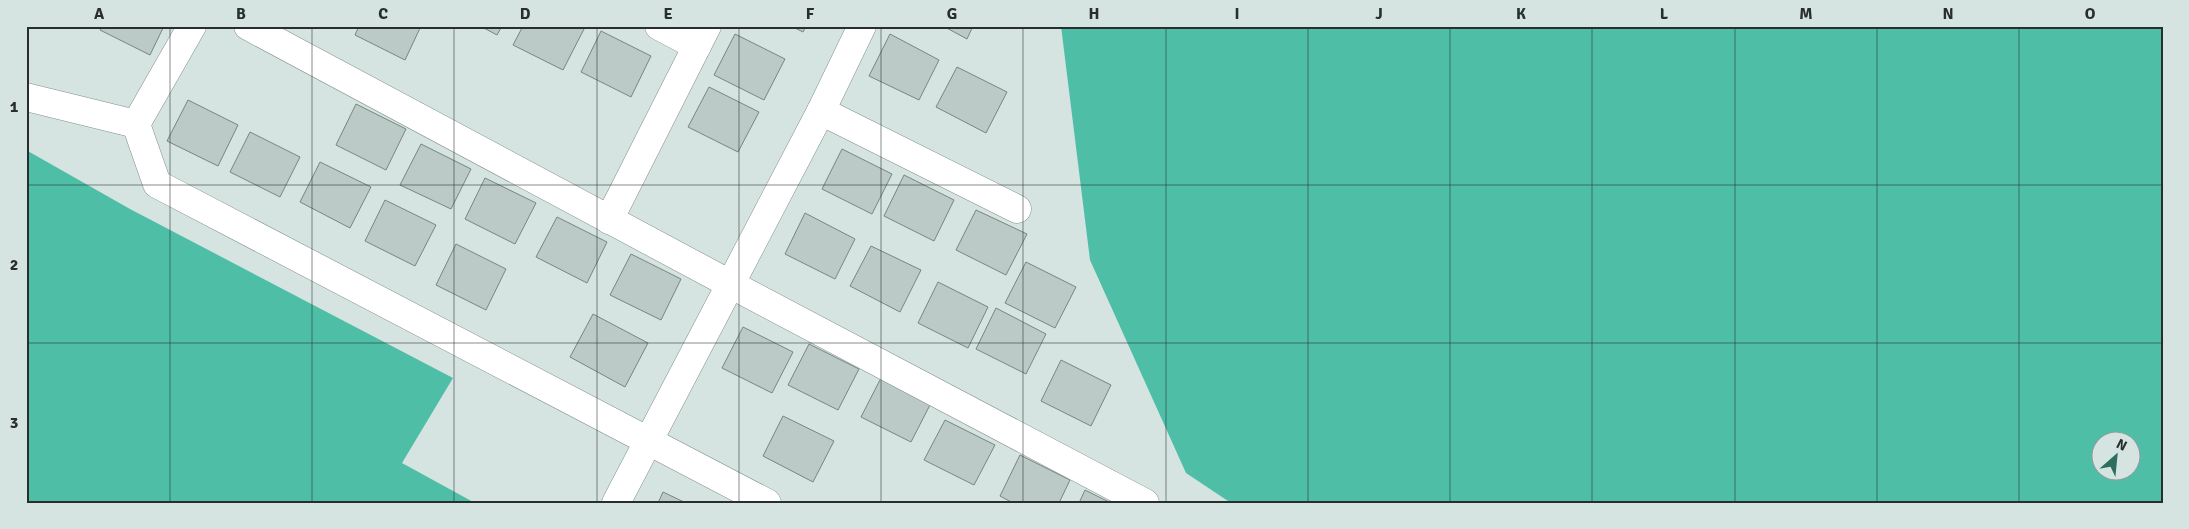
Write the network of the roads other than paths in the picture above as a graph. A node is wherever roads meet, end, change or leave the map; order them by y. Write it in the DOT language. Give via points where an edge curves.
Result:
graph roads {
  1 [pos="192,26"];
  2 [pos="248,26"];
  3 [pos="659,26"];
  4 [pos="862,26"];
  5 [pos="702,36"];
  6 [pos="26,97"];
  7 [pos="822,111"];
  8 [pos="136,124"];
  9 [pos="1017,209"];
  10 [pos="610,220"];
  11 [pos="730,284"];
  12 [pos="648,440"];
  13 [pos="616,503"];
  14 [pos="767,503"];
  15 [pos="1145,503"];
  1 -- 8 [label="street"];
  2 -- 10 [label="street"];
  3 -- 5 [label="street"];
  4 -- 7 [label="street"];
  5 -- 10 [label="street"];
  6 -- 8 [label="street"];
  7 -- 9 [label="street"];
  7 -- 11 [label="street"];
  8 -- 12 [label="street" via="157,184"];
  10 -- 11 [label="street"];
  11 -- 12 [label="street"];
  11 -- 15 [label="street"];
  12 -- 13 [label="street"];
  12 -- 14 [label="street"];
}
